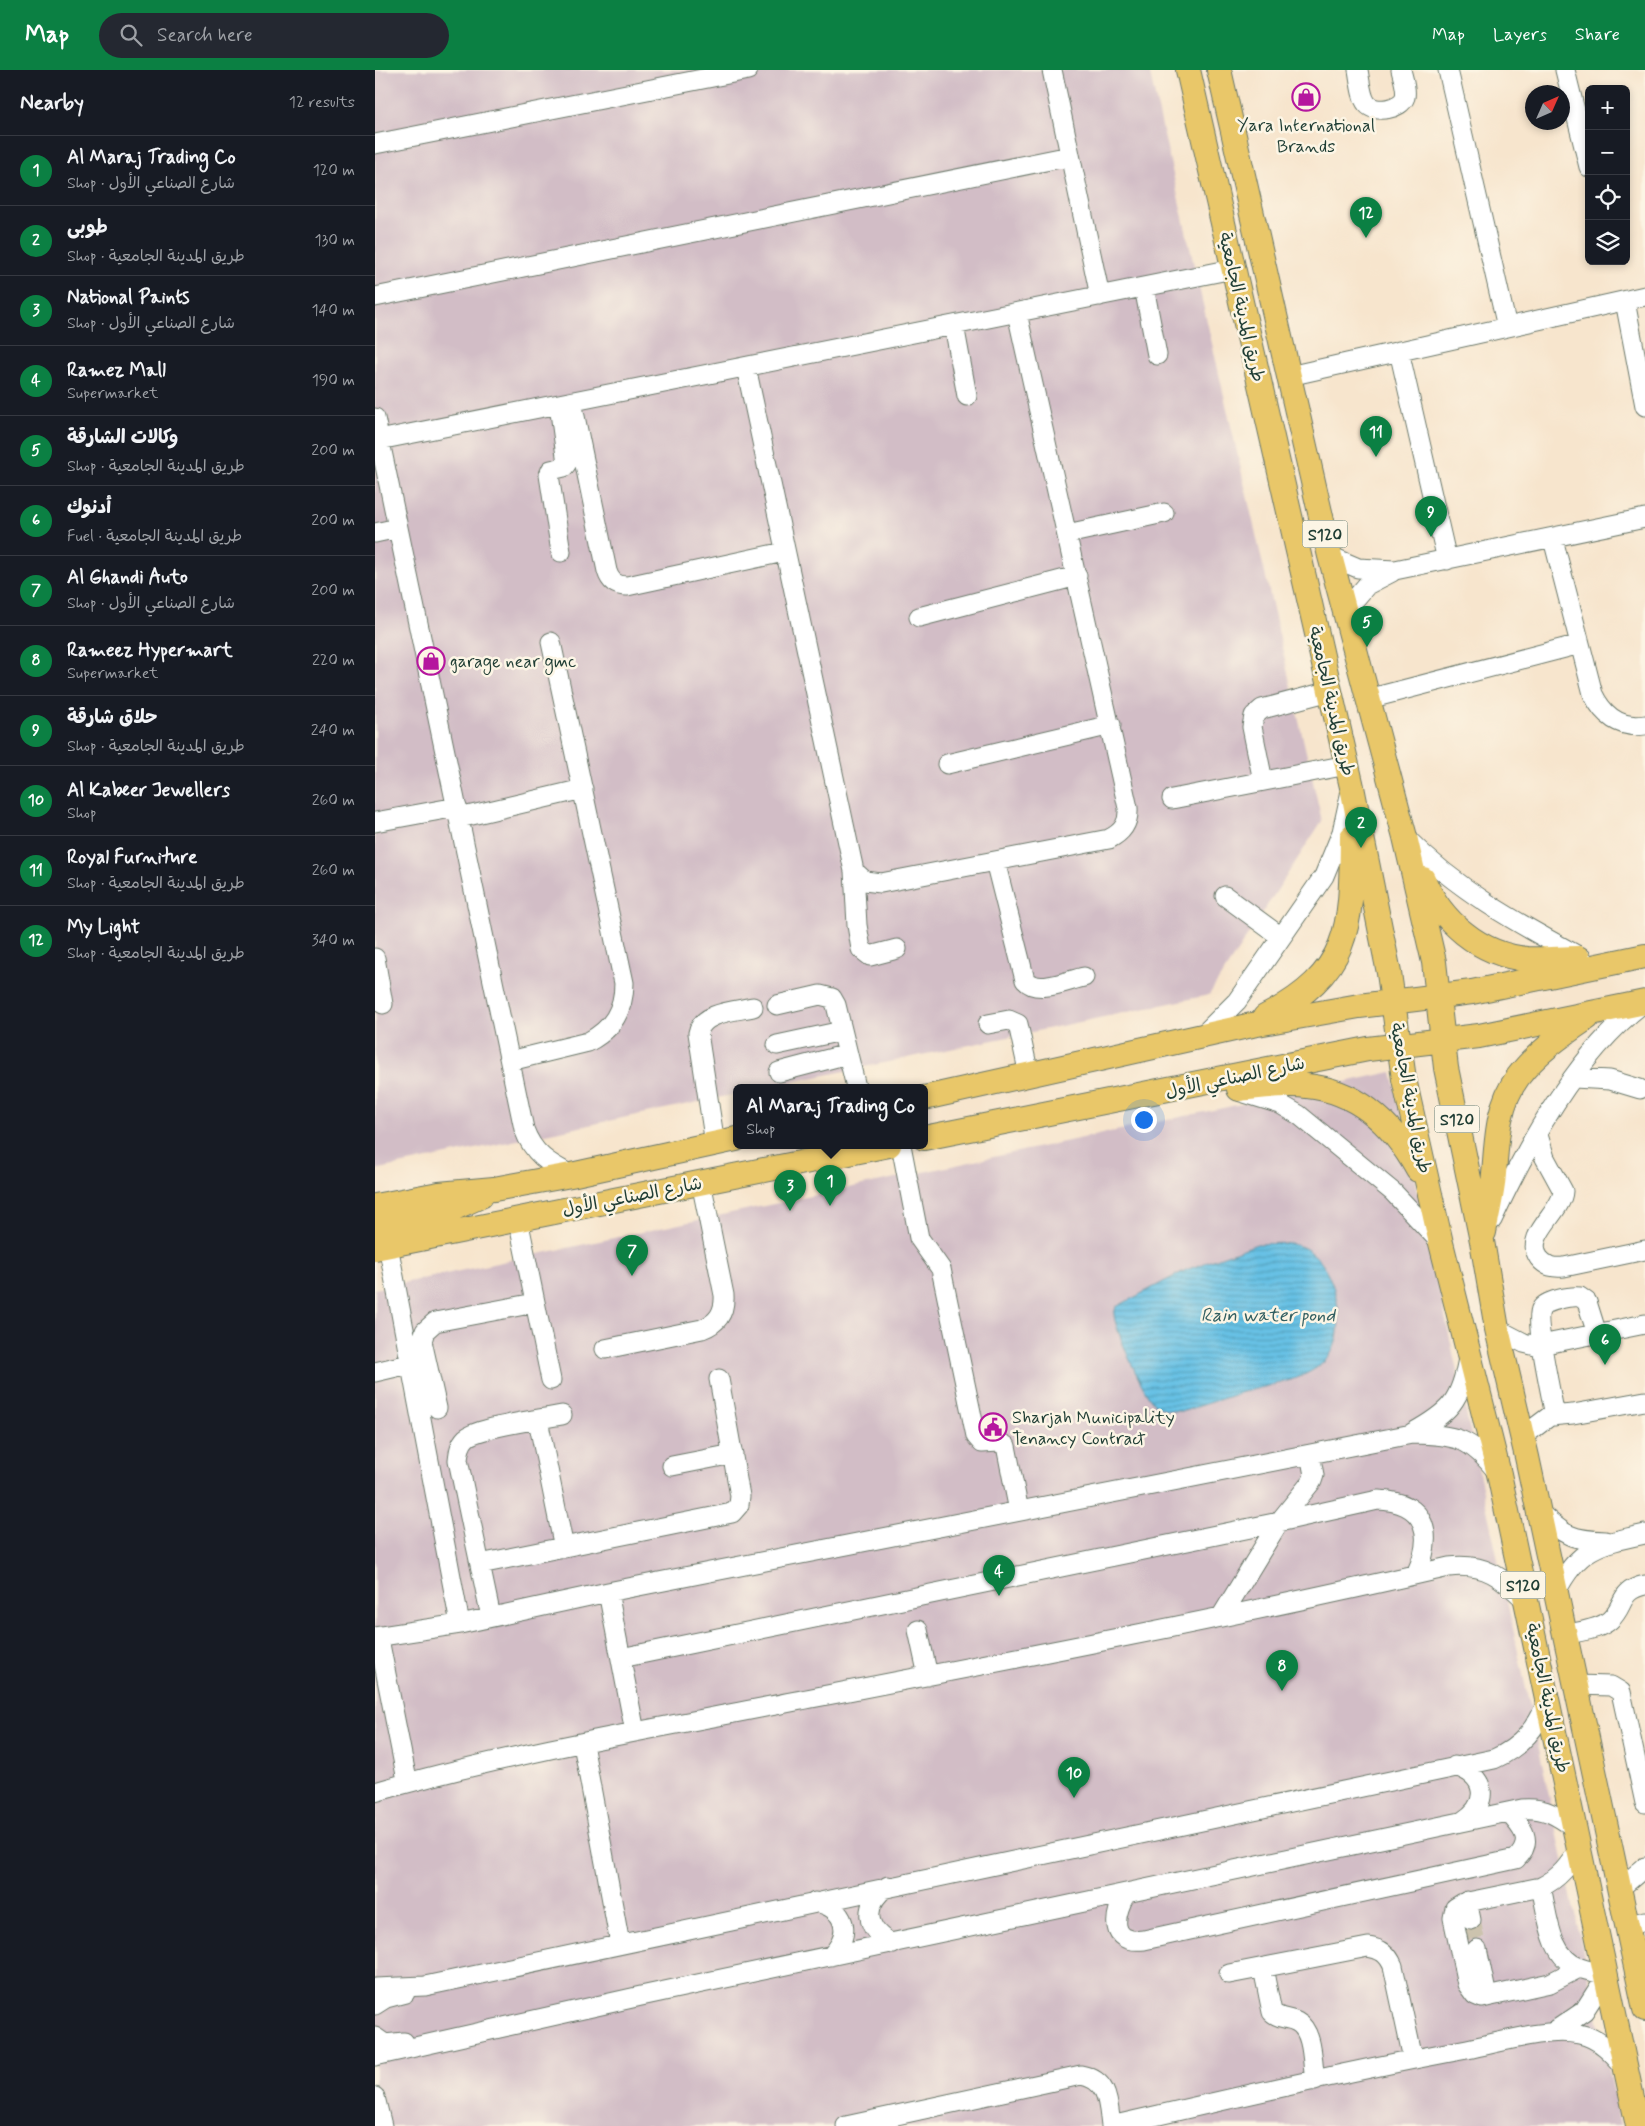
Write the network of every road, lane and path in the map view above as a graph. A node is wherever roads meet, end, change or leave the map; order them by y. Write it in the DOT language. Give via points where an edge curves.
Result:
graph roads {
  1 [pos="748,70"];
  2 [pos="1052,70"];
  3 [pos="1188,70"];
  4 [pos="1219,70"];
  5 [pos="1358,70"];
  6 [pos="1401,70"];
  7 [pos="1449,70"];
  8 [pos="1565,70"];
  9 [pos="375,144"];
  10 [pos="1585,151"];
  11 [pos="1070,156"];
  12 [pos="1233,269"];
  13 [pos="1144,287"];
  14 [pos="1099,296"];
  15 [pos="1645,296"];
  16 [pos="375,297"];
  17 [pos="1625,300"];
  18 [pos="1017,312"];
  19 [pos="954,325"];
  20 [pos="1507,328"];
  21 [pos="1399,351"];
  22 [pos="1157,355"];
  23 [pos="746,367"];
  24 [pos="1289,376"];
  25 [pos="967,396"];
  26 [pos="565,403"];
  27 [pos="1645,406"];
  28 [pos="376,427"];
  29 [pos="1164,513"];
  30 [pos="1645,518"];
  31 [pos="398,528"];
  32 [pos="375,533"];
  33 [pos="1067,534"];
  34 [pos="1553,539"];
  35 [pos="561,552"];
  36 [pos="784,552"];
  37 [pos="1330,556"];
  38 [pos="1447,560"];
  39 [pos="1395,570"];
  40 [pos="1077,576"];
  41 [pos="1345,612"];
  42 [pos="919,617"];
  43 [pos="551,642"];
  44 [pos="1580,644"];
  45 [pos="1330,691"];
  46 [pos="1368,699"];
  47 [pos="1111,725"];
  48 [pos="1645,725"];
  49 [pos="947,764"];
  50 [pos="1347,765"];
  51 [pos="1263,781"];
  52 [pos="1352,787"];
  53 [pos="583,789"];
  54 [pos="1172,799"];
  55 [pos="458,813"];
  56 [pos="375,822"];
  57 [pos="1405,836"];
  58 [pos="995,861"];
  59 [pos="854,871"];
  60 [pos="1225,896"];
  61 [pos="1281,937"];
  62 [pos="897,949"];
  63 [pos="1645,956"];
  64 [pos="375,958"];
  65 [pos="1583,958"];
  66 [pos="1606,962"];
  67 [pos="1083,977"];
  68 [pos="1436,996"];
  69 [pos="1393,1001"];
  70 [pos="1644,1003"];
  71 [pos="383,1004"];
  72 [pos="777,1005"];
  73 [pos="753,1007"];
  74 [pos="1594,1013"];
  75 [pos="988,1024"];
  76 [pos="1251,1025"];
  77 [pos="842,1031"];
  78 [pos="1200,1037"];
  79 [pos="1442,1040"];
  80 [pos="777,1045"];
  81 [pos="1399,1046"];
  82 [pos="848,1054"];
  83 [pos="510,1061"];
  84 [pos="779,1072"];
  85 [pos="1029,1075"];
  86 [pos="1574,1078"];
  87 [pos="855,1084"];
  88 [pos="1233,1089"];
  89 [pos="1640,1089"];
  90 [pos="1157,1093"];
  91 [pos="928,1097"];
  92 [pos="1538,1135"];
  93 [pos="928,1137"];
  94 [pos="726,1141"];
  95 [pos="869,1149"];
  96 [pos="902,1149"];
  97 [pos="571,1175"];
  98 [pos="701,1182"];
  99 [pos="494,1189"];
  100 [pos="1431,1196"];
  101 [pos="375,1206"];
  102 [pos="518,1219"];
  103 [pos="379,1240"];
  104 [pos="1482,1241"];
  105 [pos="1441,1244"];
  106 [pos="1645,1250"];
  107 [pos="535,1303"];
  108 [pos="1645,1324"];
  109 [pos="1497,1329"];
  110 [pos="1597,1334"];
  111 [pos="1542,1346"];
  112 [pos="605,1349"];
  113 [pos="1469,1352"];
  114 [pos="409,1364"];
  115 [pos="375,1372"];
  116 [pos="719,1379"];
  117 [pos="551,1380"];
  118 [pos="1645,1400"];
  119 [pos="437,1408"];
  120 [pos="562,1415"];
  121 [pos="1555,1416"];
  122 [pos="538,1420"];
  123 [pos="1412,1434"];
  124 [pos="1522,1437"];
  125 [pos="733,1454"];
  126 [pos="1310,1454"];
  127 [pos="672,1466"];
  128 [pos="1499,1474"];
  129 [pos="1019,1511"];
  130 [pos="1538,1511"];
  131 [pos="1279,1522"];
  132 [pos="1645,1534"];
  133 [pos="1612,1541"];
  134 [pos="564,1548"];
  135 [pos="480,1564"];
  136 [pos="1416,1574"];
  137 [pos="1645,1586"];
  138 [pos="608,1592"];
  139 [pos="1556,1592"];
  140 [pos="1527,1601"];
  141 [pos="491,1617"];
  142 [pos="1221,1617"];
  143 [pos="460,1624"];
  144 [pos="918,1630"];
  145 [pos="1565,1635"];
  146 [pos="377,1642"];
  147 [pos="621,1658"];
  148 [pos="928,1676"];
  149 [pos="1576,1685"];
  150 [pos="1548,1700"];
  151 [pos="635,1732"];
  152 [pos="583,1744"];
  153 [pos="1455,1766"];
  154 [pos="407,1775"];
  155 [pos="429,1776"];
  156 [pos="375,1779"];
  157 [pos="375,1792"];
  158 [pos="1645,1803"];
  159 [pos="1508,1812"];
  160 [pos="1463,1822"];
  161 [pos="1578,1838"];
  162 [pos="1645,1867"];
  163 [pos="889,1886"];
  164 [pos="1541,1887"];
  165 [pos="1619,1889"];
  166 [pos="1126,1893"];
  167 [pos="815,1902"];
  168 [pos="1636,1924"];
  169 [pos="620,1944"];
  170 [pos="893,1944"];
  171 [pos="1477,1949"];
  172 [pos="831,1956"];
  173 [pos="1263,1968"];
  174 [pos="1579,1968"];
  175 [pos="1229,1974"];
  176 [pos="1607,1975"];
  177 [pos="1641,1977"];
  178 [pos="425,1986"];
  179 [pos="375,1988"];
  180 [pos="1487,1997"];
  181 [pos="375,2005"];
  182 [pos="1645,2009"];
  183 [pos="1553,2032"];
  184 [pos="375,2037"];
  185 [pos="435,2042"];
  186 [pos="375,2056"];
  187 [pos="1413,2059"];
  188 [pos="1627,2070"];
  189 [pos="1315,2081"];
  190 [pos="375,2097"];
  191 [pos="382,2126"];
  192 [pos="846,2126"];
  193 [pos="1111,2126"];
  194 [pos="1638,2126"];
  1 -- 9 [label="street"];
  2 -- 11 [label="street"];
  3 -- 12 [label="main road, طريق المدينة الجامعية / S120"];
  4 -- 24 [label="main road, طريق المدينة الجامعية / S120"];
  5 -- 6 [label="street" via="1365,100 1370,107 1378,109 1397,106 1404,100 1406,91"];
  7 -- 20 [label="street"];
  8 -- 10 [label="street"];
  11 -- 14 [label="street"];
  11 -- 16 [label="street"];
  12 -- 13 [label="street"];
  12 -- 45 [label="main road, طريق المدينة الجامعية / S120"];
  13 -- 14 [label="street"];
  13 -- 22 [label="street"];
  14 -- 18 [label="street"];
  15 -- 17 [label="street"];
  17 -- 20 [label="street"];
  17 -- 27 [label="street"];
  18 -- 19 [label="street"];
  18 -- 33 [label="street"];
  19 -- 23 [label="street"];
  19 -- 25 [label="street"];
  20 -- 21 [label="street"];
  21 -- 24 [label="street"];
  21 -- 38 [label="street"];
  23 -- 26 [label="street"];
  23 -- 36 [label="street"];
  24 -- 37 [label="main road, طريق المدينة الجامعية / S120"];
  26 -- 28 [label="street"];
  26 -- 35 [label="street" via="567,460 563,467 551,470 549,475"];
  26 -- 36 [label="street" via="608,576 616,584 627,586"];
  28 -- 31 [label="street"];
  29 -- 33 [label="street"];
  30 -- 34 [label="street"];
  31 -- 32 [label="street"];
  31 -- 55 [label="street"];
  33 -- 40 [label="street"];
  34 -- 38 [label="street"];
  34 -- 44 [label="street"];
  36 -- 59 [label="street"];
  37 -- 39 [label="street" via="1358,568"];
  37 -- 41 [label="main road, طريق المدينة الجامعية / S120"];
  38 -- 39 [label="street"];
  39 -- 41 [label="street" via="1367,585"];
  40 -- 42 [label="street"];
  40 -- 47 [label="street"];
  41 -- 46 [label="main road, طريق المدينة الجامعية / S120"];
  43 -- 53 [label="street"];
  44 -- 46 [label="street"];
  44 -- 48 [label="street" via="1599,706 1622,724"];
  45 -- 50 [label="main road, طريق المدينة الجامعية / S120"];
  45 -- 51 [label="street" via="1263,709 1254,716 1252,727"];
  46 -- 57 [label="main road, طريق المدينة الجامعية / S120"];
  47 -- 49 [label="street"];
  47 -- 58 [label="street" via="1128,808 1129,818 1125,827 1109,839"];
  50 -- 51 [label="street"];
  50 -- 52 [label="main road, طريق المدينة الجامعية / S120"];
  51 -- 54 [label="street"];
  52 -- 61 [label="street" via="1342,832 1327,869"];
  52 -- 69 [label="main road, طريق المدينة الجامعية / S120"];
  52 -- 76 [label="main road" via="1351,905 1342,943 1333,960 1311,986 1283,1008"];
  53 -- 55 [label="street"];
  53 -- 83 [label="street" via="624,983 621,1007 609,1028 588,1042"];
  55 -- 56 [label="street"];
  55 -- 83 [label="street"];
  57 -- 65 [label="street" via="1459,885 1513,920"];
  57 -- 65 [label="main road" via="1435,902 1447,918 1474,940 1493,951 1518,958"];
  57 -- 68 [label="main road, طريق المدينة الجامعية / S120" via="1434,962"];
  58 -- 59 [label="street" via="881,883 865,881"];
  58 -- 67 [label="street" via="1025,980 1031,986 1040,987"];
  59 -- 62 [label="street" via="861,950 870,956"];
  60 -- 61 [label="street"];
  61 -- 78 [label="street" via="1237,1001"];
  63 -- 66 [label="main road"];
  64 -- 71 [label="street"];
  65 -- 66 [label="main road"];
  66 -- 68 [label="main road" via="1472,992"];
  68 -- 69 [label="main road"];
  68 -- 79 [label="main road, طريق المدينة الجامعية / S120"];
  69 -- 76 [label="main road"];
  69 -- 81 [label="main road, طريق المدينة الجامعية / S120"];
  70 -- 74 [label="main road, شارع الصناعي الأول"];
  70 -- 86 [label="street" via="1609,1033"];
  72 -- 77 [label="street" via="828,996 836,1005"];
  73 -- 94 [label="street" via="710,1017 699,1028"];
  74 -- 79 [label="main road, شارع الصناعي الأول" via="1479,1036"];
  74 -- 104 [label="main road" via="1543,1050 1517,1079 1507,1098 1500,1120 1493,1186"];
  75 -- 85 [label="street" via="1009,1020 1018,1024"];
  76 -- 78 [label="main road"];
  77 -- 80 [label="street"];
  77 -- 82 [label="street"];
  78 -- 85 [label="main road"];
  79 -- 81 [label="main road, شارع الصناعي الأول"];
  79 -- 104 [label="main road, طريق المدينة الجامعية / S120"];
  81 -- 90 [label="main road, شارع الصناعي الأول" via="1368,1049"];
  81 -- 100 [label="main road, طريق المدينة الجامعية / S120"];
  82 -- 84 [label="street"];
  82 -- 87 [label="street"];
  83 -- 97 [label="street" via="529,1142 547,1162"];
  85 -- 91 [label="main road"];
  86 -- 89 [label="street" via="1610,1080"];
  86 -- 92 [label="street"];
  88 -- 90 [label="main road"];
  88 -- 100 [label="main road" via="1307,1086 1335,1092 1361,1104 1396,1135"];
  88 -- 105 [label="street" via="1280,1104 1299,1115 1393,1192"];
  90 -- 93 [label="main road, شارع الصناعي الأول"];
  92 -- 104 [label="street" via="1511,1180"];
  92 -- 106 [label="street" via="1545,1158 1563,1191 1561,1202 1535,1243 1543,1263 1553,1268 1564,1267"];
  94 -- 97 [label="main road, شارع الصناعي الأول"];
  95 -- 98 [label="main road, شارع الصناعي الأول"];
  96 -- 129 [label="street" via="919,1238 941,1269 976,1436 983,1443 999,1442 1008,1449"];
  97 -- 99 [label="main road, شارع الصناعي الأول"];
  98 -- 102 [label="main road, شارع الصناعي الأول"];
  98 -- 112 [label="street" via="725,1302 720,1316 702,1329"];
  99 -- 101 [label="main road, شارع الصناعي الأول" via="439,1194"];
  99 -- 103 [label="main road"];
  100 -- 105 [label="main road, طريق المدينة الجامعية / S120"];
  102 -- 103 [label="main road, شارع الصناعي الأول"];
  102 -- 107 [label="street"];
  103 -- 114 [label="street"];
  104 -- 109 [label="main road, طريق المدينة الجامعية / S120"];
  105 -- 113 [label="main road, طريق المدينة الجامعية / S120"];
  107 -- 117 [label="street"];
  107 -- 119 [label="street" via="435,1322 427,1327 422,1341"];
  108 -- 110 [label="street"];
  109 -- 111 [label="street" via="1525,1343"];
  109 -- 124 [label="main road, طريق المدينة الجامعية / S120"];
  110 -- 111 [label="street"];
  110 -- 111 [label="street" via="1587,1302 1575,1297 1541,1308"];
  111 -- 121 [label="street"];
  113 -- 123 [label="street" via="1462,1389 1456,1400 1438,1419"];
  113 -- 128 [label="main road, طريق المدينة الجامعية / S120"];
  114 -- 115 [label="street"];
  114 -- 143 [label="street"];
  116 -- 125 [label="street"];
  118 -- 121 [label="street"];
  120 -- 122 [label="street"];
  121 -- 124 [label="street" via="1545,1419"];
  122 -- 134 [label="street"];
  122 -- 135 [label="street" via="480,1431 461,1444 458,1460"];
  123 -- 126 [label="street"];
  123 -- 128 [label="street" via="1446,1434 1467,1441"];
  124 -- 130 [label="main road, طريق المدينة الجامعية / S120"];
  125 -- 127 [label="street"];
  125 -- 134 [label="street" via="740,1501 728,1516"];
  126 -- 129 [label="street"];
  126 -- 131 [label="street" via="1312,1481"];
  128 -- 140 [label="main road, طريق المدينة الجامعية / S120"];
  129 -- 138 [label="street"];
  130 -- 133 [label="street" via="1573,1538"];
  130 -- 139 [label="main road, طريق المدينة الجامعية / S120"];
  131 -- 136 [label="street" via="1379,1500 1393,1500 1417,1515 1424,1527 1425,1555"];
  131 -- 142 [label="street"];
  131 -- 147 [label="street"];
  132 -- 133 [label="street"];
  133 -- 139 [label="street" via="1573,1563"];
  134 -- 135 [label="street"];
  135 -- 141 [label="street"];
  136 -- 140 [label="street" via="1474,1566 1497,1575"];
  136 -- 142 [label="street"];
  137 -- 145 [label="street" via="1626,1593 1605,1624"];
  138 -- 141 [label="street"];
  138 -- 147 [label="street"];
  139 -- 145 [label="main road, طريق المدينة الجامعية / S120"];
  140 -- 150 [label="main road, طريق المدينة الجامعية / S120"];
  141 -- 143 [label="street"];
  142 -- 148 [label="street"];
  143 -- 146 [label="street" via="402,1632 388,1642"];
  144 -- 148 [label="street"];
  145 -- 149 [label="main road, طريق المدينة الجامعية / S120"];
  146 -- 154 [label="street"];
  147 -- 151 [label="street"];
  148 -- 151 [label="street"];
  149 -- 158 [label="street" via="1615,1687 1621,1692"];
  149 -- 165 [label="main road, طريق المدينة الجامعية / S120"];
  150 -- 153 [label="street" via="1539,1721 1520,1744 1494,1759"];
  150 -- 161 [label="main road, طريق المدينة الجامعية / S120"];
  151 -- 152 [label="street"];
  152 -- 155 [label="street"];
  152 -- 169 [label="street"];
  153 -- 160 [label="street" via="1468,1770 1477,1778 1482,1790 1480,1804 1474,1814"];
  153 -- 163 [label="street"];
  154 -- 155 [label="street"];
  154 -- 156 [label="street"];
  155 -- 157 [label="street"];
  159 -- 160 [label="street"];
  159 -- 161 [label="street" via="1532,1808 1551,1812"];
  159 -- 166 [label="street" via="1526,1834 1523,1852 1516,1859 1154,1938 1137,1941 1127,1939 1121,1933 1115,1916"];
  160 -- 166 [label="street"];
  161 -- 164 [label="street" via="1561,1876"];
  161 -- 176 [label="main road, طريق المدينة الجامعية / S120"];
  162 -- 165 [label="street"];
  163 -- 167 [label="street"];
  163 -- 170 [label="street" via="878,1893 871,1904 869,1917 881,1939"];
  164 -- 174 [label="street" via="1555,1945 1570,1963"];
  164 -- 180 [label="street" via="1469,1911 1459,1905 1453,1913 1467,1984 1475,1995"];
  165 -- 168 [label="main road, طريق المدينة الجامعية / S120"];
  166 -- 170 [label="street"];
  167 -- 169 [label="street"];
  167 -- 172 [label="street" via="837,1912 843,1923 840,1947"];
  168 -- 177 [label="main road, طريق المدينة الجامعية / S120"];
  169 -- 178 [label="street"];
  170 -- 172 [label="street"];
  171 -- 180 [label="street"];
  172 -- 185 [label="street"];
  173 -- 175 [label="street"];
  173 -- 187 [label="street" via="1369,1947 1384,1953 1393,1966"];
  173 -- 189 [label="street" via="1272,2012 1299,2023 1307,2032"];
  174 -- 176 [label="street"];
  174 -- 180 [label="street" via="1550,1983"];
  176 -- 183 [label="street" via="1584,2011"];
  176 -- 188 [label="main road, طريق المدينة الجامعية / S120"];
  177 -- 182 [label="main road, طريق المدينة الجامعية / S120"];
  178 -- 179 [label="street"];
  178 -- 181 [label="street" via="386,1998"];
  183 -- 187 [label="street"];
  183 -- 188 [label="street" via="1579,2034 1593,2039 1614,2053"];
  184 -- 185 [label="street" via="385,2044 417,2039"];
  185 -- 186 [label="street"];
  187 -- 189 [label="street"];
  188 -- 194 [label="main road, طريق المدينة الجامعية / S120"];
  189 -- 193 [label="street"];
  190 -- 191 [label="street"];
  192 -- 193 [label="street" via="1081,2076 1098,2081 1104,2088"];
}
